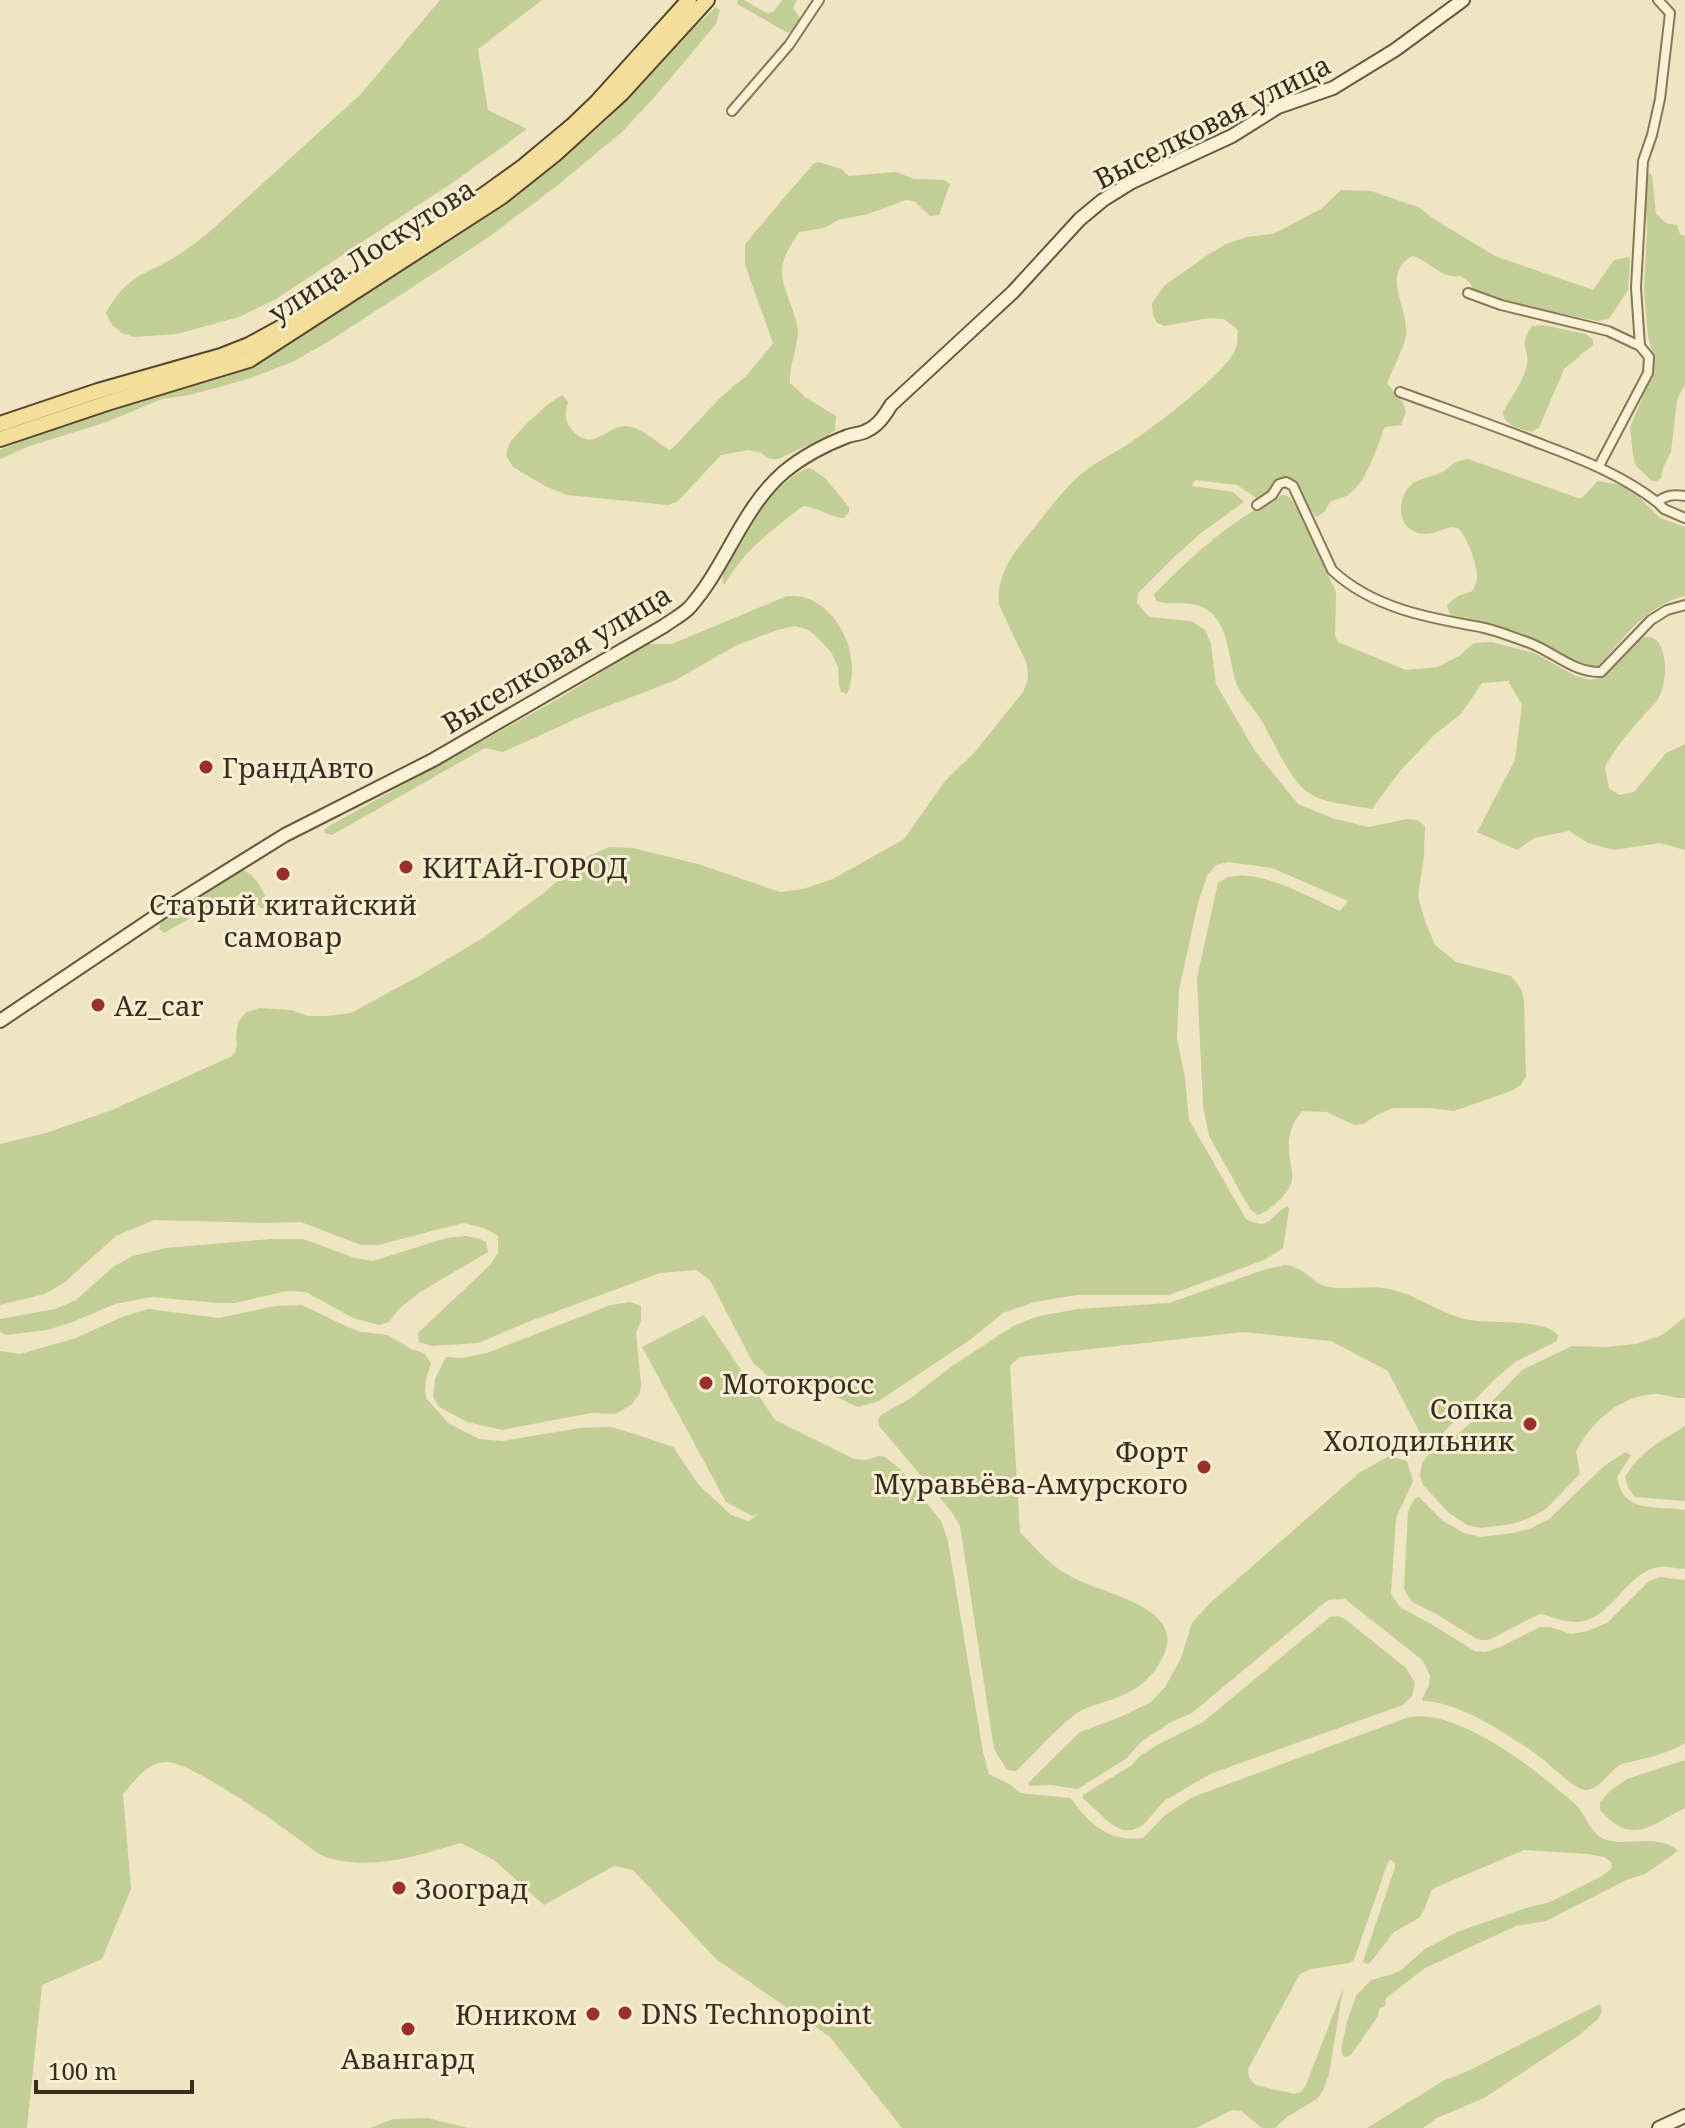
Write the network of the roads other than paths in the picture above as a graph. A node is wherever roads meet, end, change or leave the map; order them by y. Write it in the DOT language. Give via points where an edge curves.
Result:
graph roads {
  1 [pos="689,0"];
  2 [pos="707,0"];
  3 [pos="819,0"];
  4 [pos="1463,0"];
  5 [pos="1658,0"];
  6 [pos="732,111"];
  7 [pos="1468,293"];
  8 [pos="1640,346"];
  9 [pos="1400,392"];
  10 [pos="0,424"];
  11 [pos="0,439"];
  12 [pos="1599,466"];
  13 [pos="1685,496"];
  14 [pos="1657,502"];
  15 [pos="1257,505"];
  16 [pos="1685,518"];
  17 [pos="1685,605"];
  18 [pos="0,1021"];
  19 [pos="1685,2116"];
  20 [pos="1659,2128"];
  1 -- 10 [label="main road, улица Лоскутова" via="597,102 524,166 282,327 221,356"];
  2 -- 11 [label="main road, улица Лоскутова" via="622,93 501,197 249,360"];
  3 -- 6 [label="street" via="789,45"];
  4 -- 18 [label="street, Выселковая улица" via="1333,88 1278,107 1232,136 1103,200 877,424 783,473 744,521 700,593 664,626 433,760 285,835"];
  5 -- 8 [label="street" via="1670,13 1660,99 1643,161 1636,288"];
  7 -- 8 [label="street" via="1608,331"];
  8 -- 12 [label="street" via="1649,357 1648,373"];
  9 -- 12 [label="street"];
  12 -- 14 [label="street"];
  13 -- 14 [label="street" via="1665,496"];
  14 -- 16 [label="street"];
  15 -- 17 [label="street" via="1286,482 1293,486 1332,570 1344,580 1381,602 1533,644 1587,672 1601,672 1651,620"];
  19 -- 20 [label="street"];
}
